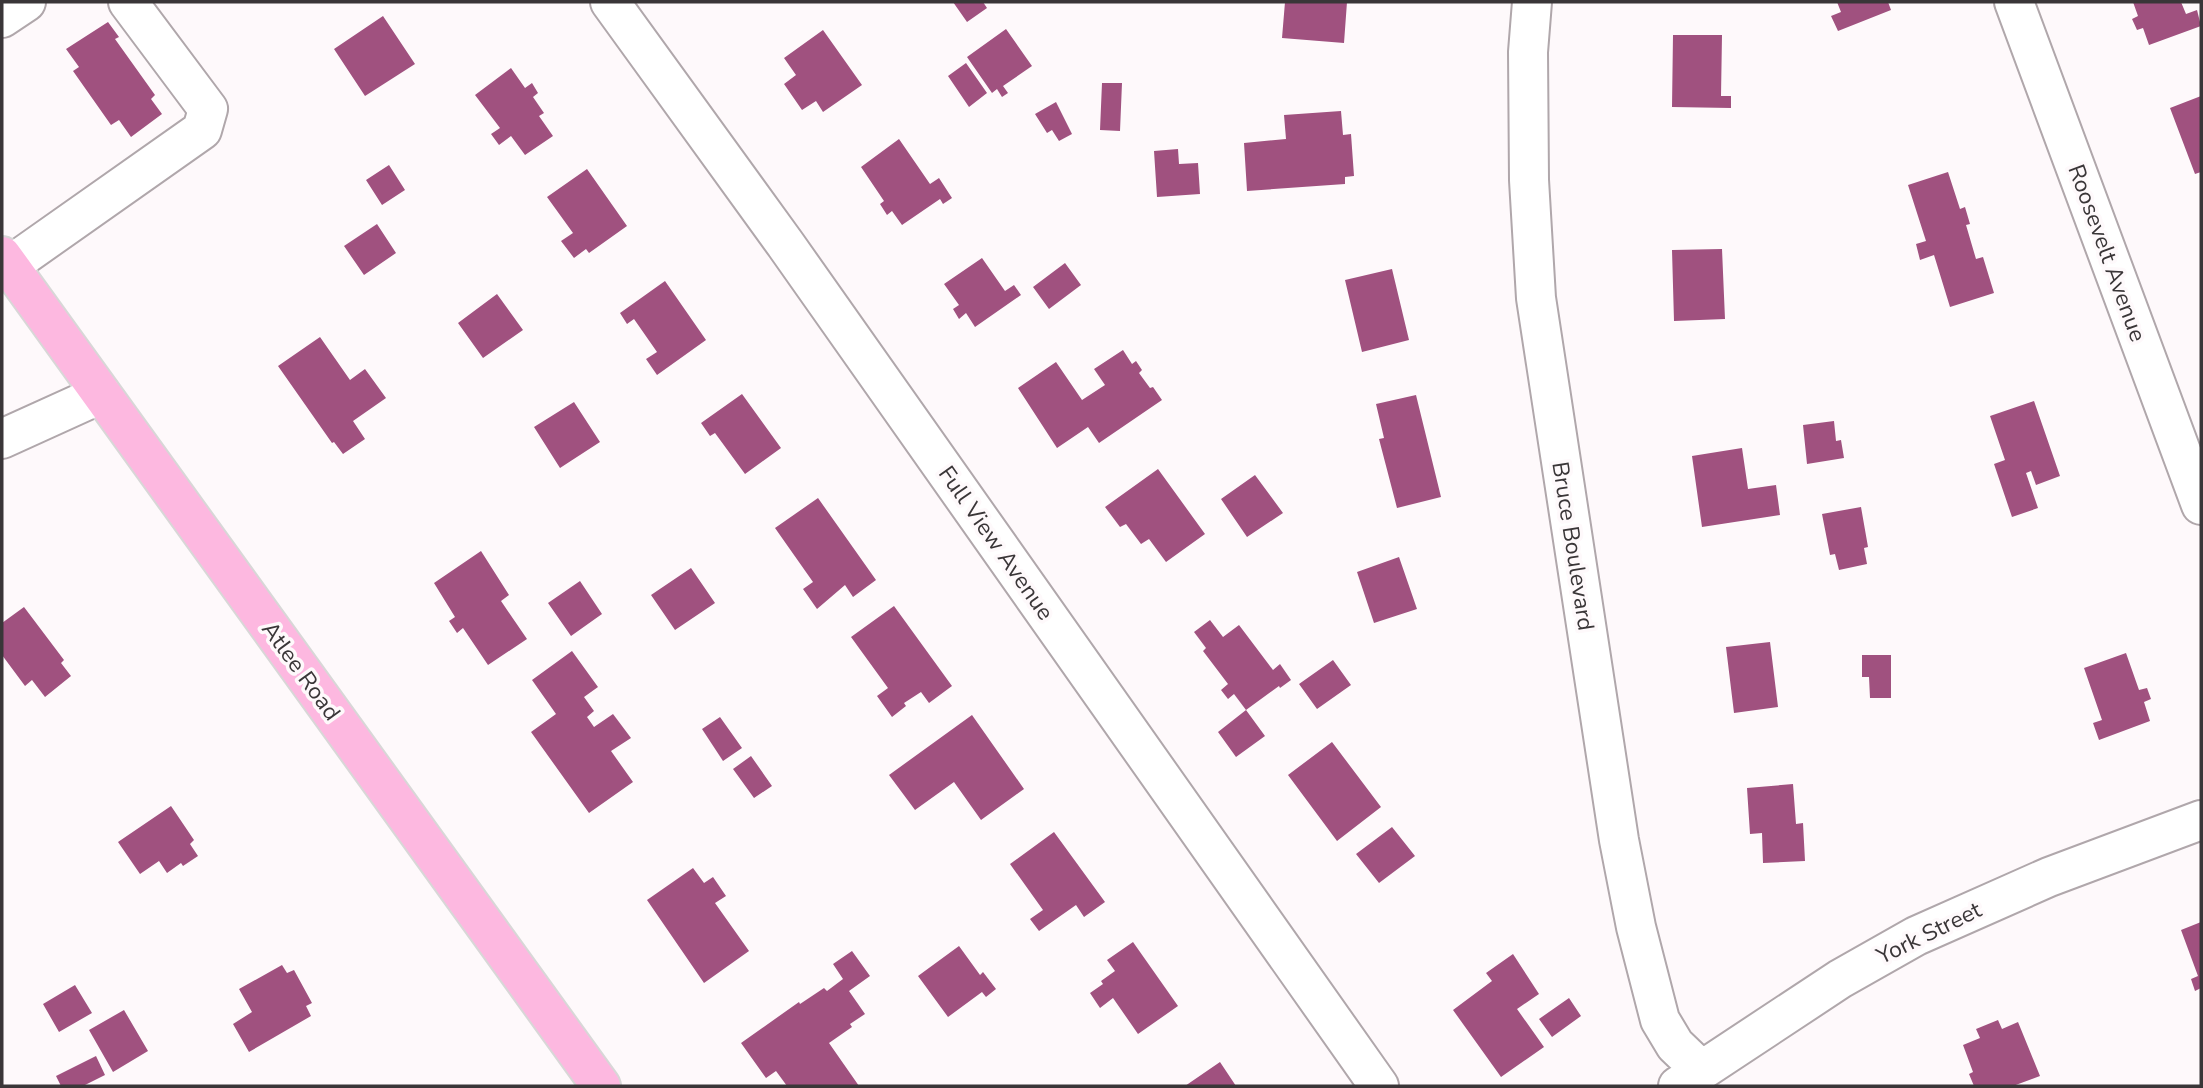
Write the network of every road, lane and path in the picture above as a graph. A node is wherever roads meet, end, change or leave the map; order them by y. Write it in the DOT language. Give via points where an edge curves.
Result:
graph roads {
  1 [pos="26,2"];
  2 [pos="128,2"];
  3 [pos="610,2"];
  4 [pos="1532,2"];
  5 [pos="2014,2"];
  6 [pos="2,18"];
  7 [pos="5,261"];
  8 [pos="101,394"];
  9 [pos="2,439"];
  10 [pos="2201,505"];
  11 [pos="2201,820"];
  12 [pos="1689,1078"];
  13 [pos="601,1086"];
  14 [pos="1379,1086"];
  1 -- 6 [label="street"];
  2 -- 7 [label="street" via="208,109 202,130"];
  3 -- 14 [label="street, Full View Avenue"];
  4 -- 12 [label="street, Bruce Boulevard" via="1529,180 1536,298 1636,927 1660,1020"];
  5 -- 10 [label="street, Roosevelt Avenue"];
  7 -- 8 [label="main road, Atlee Road"];
  8 -- 9 [label="street"];
  8 -- 13 [label="main road, Atlee Road"];
  11 -- 12 [label="street, York Street" via="2049,877 1916,936 1840,979"];
}
